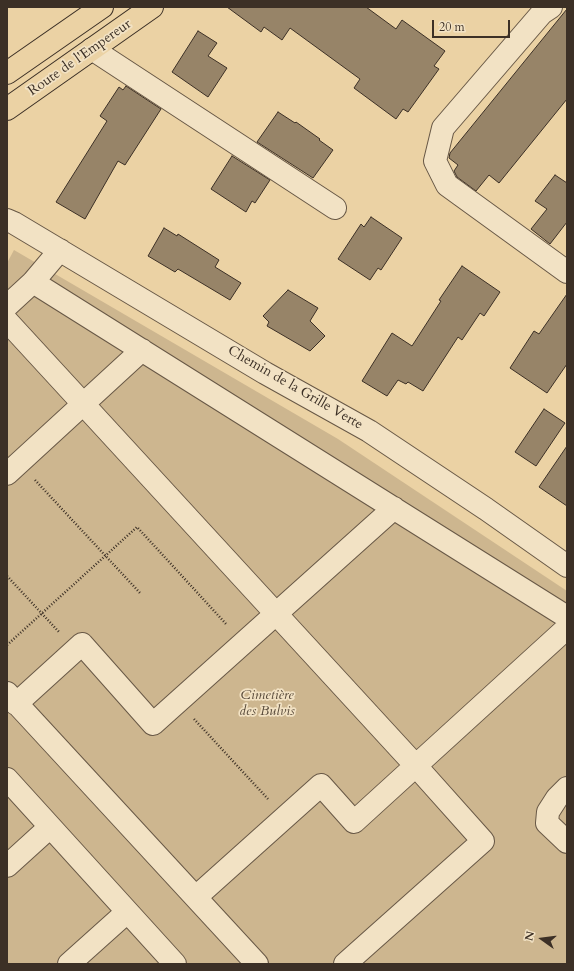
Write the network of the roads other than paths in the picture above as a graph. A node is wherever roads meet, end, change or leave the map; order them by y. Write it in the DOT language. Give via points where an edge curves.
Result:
graph roads {
  1 [pos="102,7"];
  2 [pos="152,7"];
  3 [pos="551,7"];
  4 [pos="92,49"];
  5 [pos="7,73"];
  6 [pos="7,109"];
  7 [pos="335,208"];
  8 [pos="9,220"];
  9 [pos="60,250"];
  10 [pos="567,272"];
  11 [pos="33,282"];
  12 [pos="7,306"];
  13 [pos="7,321"];
  14 [pos="142,350"];
  15 [pos="84,404"];
  16 [pos="13,469"];
  17 [pos="394,508"];
  18 [pos="567,566"];
  19 [pos="276,614"];
  20 [pos="567,617"];
  21 [pos="567,628"];
  22 [pos="12,698"];
  23 [pos="416,766"];
  24 [pos="7,779"];
  25 [pos="567,788"];
  26 [pos="50,827"];
  27 [pos="567,842"];
  28 [pos="7,866"];
  29 [pos="196,897"];
  30 [pos="127,912"];
  31 [pos="69,964"];
  32 [pos="175,964"];
  33 [pos="257,964"];
  34 [pos="345,964"];
  1 -- 5 [label="main road, Route de l'Empereur"];
  2 -- 4 [label="main road, Route de l'Empereur"];
  3 -- 10 [label="street" via="542,13 443,128 435,161 447,185"];
  4 -- 6 [label="main road, Route de l'Empereur"];
  4 -- 7 [label="street"];
  8 -- 9 [label="street, Chemin de la Grille Verte"];
  9 -- 11 [label="street"];
  9 -- 18 [label="street, Chemin de la Grille Verte" via="369,431"];
  11 -- 12 [label="street"];
  11 -- 14 [label="street"];
  13 -- 15 [label="street"];
  14 -- 15 [label="street"];
  14 -- 17 [label="street"];
  15 -- 16 [label="street"];
  15 -- 19 [label="street"];
  17 -- 19 [label="street"];
  17 -- 20 [label="street"];
  19 -- 22 [label="street" via="153,724 82,644"];
  19 -- 23 [label="street"];
  21 -- 23 [label="street"];
  22 -- 29 [label="street"];
  23 -- 29 [label="street" via="354,822 321,785"];
  23 -- 34 [label="street" via="483,841"];
  24 -- 26 [label="street"];
  25 -- 27 [label="street" via="548,812 547,823"];
  26 -- 28 [label="street"];
  26 -- 30 [label="street"];
  29 -- 33 [label="street"];
  30 -- 31 [label="street"];
  30 -- 32 [label="street"];
}
